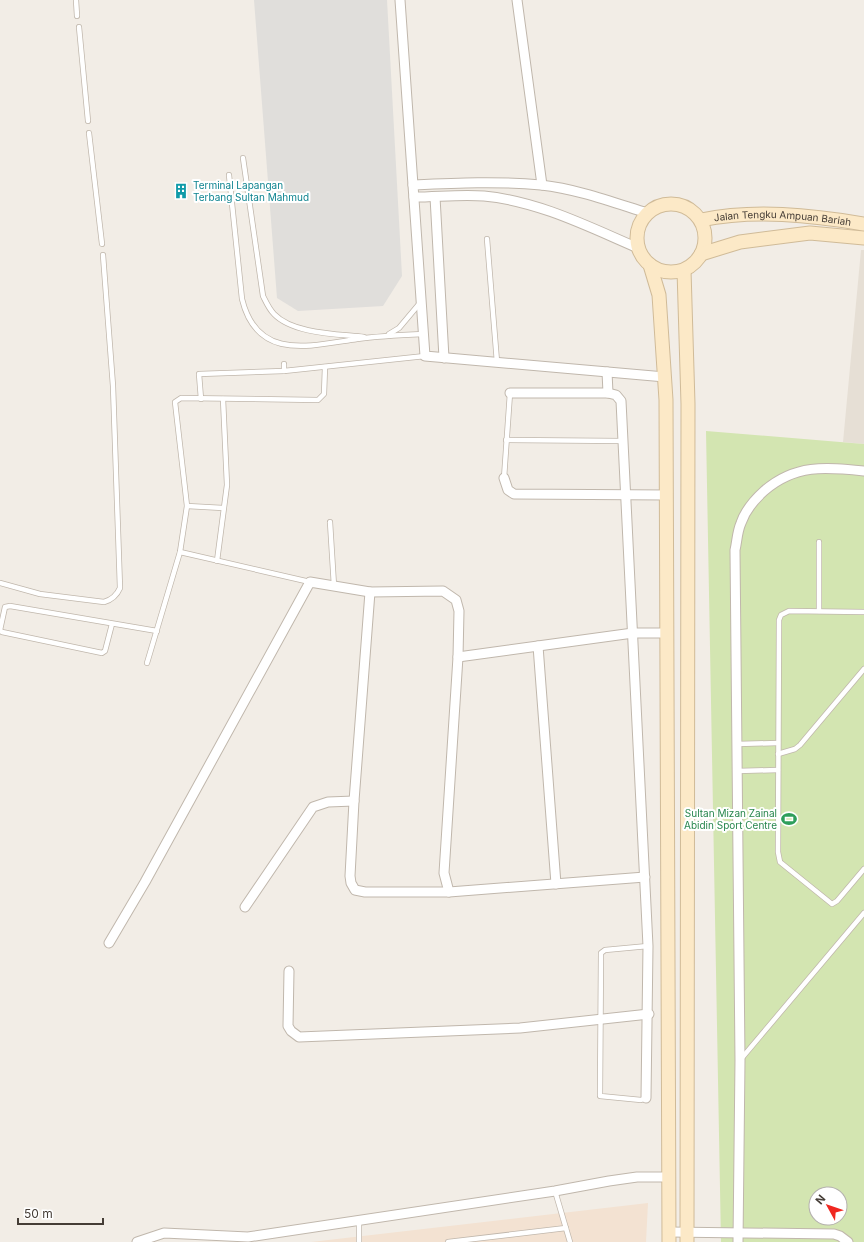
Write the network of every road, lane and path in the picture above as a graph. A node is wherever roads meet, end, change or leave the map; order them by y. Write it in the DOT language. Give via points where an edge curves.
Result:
graph roads {
  1 [pos="76,0"];
  2 [pos="400,0"];
  3 [pos="517,0"];
  4 [pos="77,16"];
  5 [pos="79,27"];
  6 [pos="88,121"];
  7 [pos="89,133"];
  8 [pos="243,158"];
  9 [pos="229,175"];
  10 [pos="413,185"];
  11 [pos="542,185"];
  12 [pos="414,197"];
  13 [pos="436,197"];
  14 [pos="646,213"];
  15 [pos="701,220"];
  16 [pos="864,224"];
  17 [pos="864,238"];
  18 [pos="487,239"];
  19 [pos="102,244"];
  20 [pos="638,248"];
  21 [pos="701,254"];
  22 [pos="103,255"];
  23 [pos="650,265"];
  24 [pos="684,270"];
  25 [pos="421,301"];
  26 [pos="424,334"];
  27 [pos="387,335"];
  28 [pos="372,337"];
  29 [pos="425,356"];
  30 [pos="444,358"];
  31 [pos="497,362"];
  32 [pos="284,364"];
  33 [pos="325,366"];
  34 [pos="284,371"];
  35 [pos="607,372"];
  36 [pos="665,377"];
  37 [pos="510,393"];
  38 [pos="608,393"];
  39 [pos="201,398"];
  40 [pos="223,399"];
  41 [pos="506,440"];
  42 [pos="623,440"];
  43 [pos="864,471"];
  44 [pos="504,478"];
  45 [pos="667,494"];
  46 [pos="626,495"];
  47 [pos="187,506"];
  48 [pos="223,508"];
  49 [pos="330,522"];
  50 [pos="819,542"];
  51 [pos="180,552"];
  52 [pos="216,561"];
  53 [pos="310,582"];
  54 [pos="0,583"];
  55 [pos="334,586"];
  56 [pos="370,592"];
  57 [pos="819,611"];
  58 [pos="864,612"];
  59 [pos="112,624"];
  60 [pos="157,631"];
  61 [pos="633,633"];
  62 [pos="666,633"];
  63 [pos="538,646"];
  64 [pos="458,657"];
  65 [pos="147,663"];
  66 [pos="864,669"];
  67 [pos="778,743"];
  68 [pos="737,744"];
  69 [pos="778,754"];
  70 [pos="778,770"];
  71 [pos="737,771"];
  72 [pos="354,801"];
  73 [pos="864,870"];
  74 [pos="645,877"];
  75 [pos="556,884"];
  76 [pos="449,892"];
  77 [pos="245,907"];
  78 [pos="864,913"];
  79 [pos="110,943"];
  80 [pos="648,946"];
  81 [pos="289,971"];
  82 [pos="649,1014"];
  83 [pos="599,1019"];
  84 [pos="740,1060"];
  85 [pos="646,1098"];
  86 [pos="670,1177"];
  87 [pos="555,1191"];
  88 [pos="359,1219"];
  89 [pos="566,1228"];
  90 [pos="738,1232"];
  91 [pos="670,1237"];
  92 [pos="686,1237"];
  93 [pos="248,1240"];
  94 [pos="137,1242"];
  95 [pos="359,1242"];
  96 [pos="448,1242"];
  97 [pos="570,1242"];
  98 [pos="738,1242"];
  99 [pos="848,1242"];
  1 -- 4 [label="lane"];
  2 -- 10 [label="street"];
  3 -- 11 [label="street"];
  5 -- 6 [label="lane"];
  7 -- 19 [label="lane"];
  8 -- 28 [label="lane" via="263,296 269,307 282,321 319,333"];
  9 -- 28 [label="lane" via="242,299 248,317 258,331 274,342 291,347"];
  10 -- 11 [label="street" via="482,182"];
  10 -- 12 [label="street"];
  11 -- 14 [label="street" via="588,194"];
  12 -- 13 [label="street"];
  12 -- 25 [label="street"];
  13 -- 20 [label="street" via="484,196 525,204 564,216"];
  13 -- 30 [label="street"];
  14 -- 15 [label="main road" via="655,206 676,203 686,206"];
  14 -- 20 [label="main road" via="636,234"];
  15 -- 16 [label="main road, Jalan Tengku Ampuan Bariah" via="721,216 815,215"];
  15 -- 21 [label="main road" via="705,230"];
  17 -- 21 [label="main road, Jalan Tengku Ampuan Bariah" via="810,233 740,242"];
  18 -- 31 [label="lane"];
  20 -- 23 [label="main road"];
  21 -- 24 [label="main road"];
  22 -- 54 [label="lane" via="113,386 120,588 118,593 104,602 40,594"];
  23 -- 24 [label="main road" via="660,271"];
  23 -- 36 [label="main road" via="659,295"];
  24 -- 92 [label="main road" via="688,404"];
  25 -- 26 [label="street"];
  25 -- 27 [label="lane" via="399,328"];
  26 -- 27 [label="lane"];
  26 -- 29 [label="street"];
  27 -- 28 [label="lane"];
  29 -- 30 [label="street"];
  29 -- 33 [label="lane"];
  30 -- 31 [label="street"];
  31 -- 35 [label="street"];
  32 -- 34 [label="lane"];
  33 -- 34 [label="lane"];
  33 -- 40 [label="lane" via="324,394 318,400"];
  34 -- 39 [label="lane" via="200,374"];
  35 -- 36 [label="street"];
  35 -- 38 [label="street"];
  36 -- 45 [label="main road"];
  37 -- 38 [label="street"];
  37 -- 41 [label="lane"];
  38 -- 42 [label="street" via="621,401"];
  39 -- 40 [label="lane"];
  39 -- 47 [label="lane" via="182,398 175,402"];
  40 -- 48 [label="lane" via="226,485"];
  41 -- 42 [label="lane"];
  41 -- 44 [label="lane"];
  42 -- 46 [label="street"];
  43 -- 68 [label="street" via="829,468 801,470 776,481 755,499 741,523 735,550"];
  44 -- 46 [label="street" via="508,490 514,494"];
  45 -- 46 [label="street"];
  45 -- 62 [label="main road"];
  46 -- 61 [label="street"];
  47 -- 48 [label="lane"];
  47 -- 51 [label="lane"];
  48 -- 52 [label="lane"];
  49 -- 55 [label="lane"];
  50 -- 57 [label="lane"];
  51 -- 52 [label="lane"];
  51 -- 60 [label="lane"];
  52 -- 53 [label="lane"];
  53 -- 55 [label="street"];
  53 -- 79 [label="street"];
  55 -- 56 [label="street"];
  56 -- 64 [label="street" via="443,591 449,594 456,600 459,611"];
  56 -- 72 [label="street"];
  57 -- 58 [label="lane"];
  57 -- 67 [label="lane" via="789,611 778,620"];
  59 -- 59 [label="lane" via="10,606 5,608 0,630 102,653 105,651"];
  59 -- 60 [label="lane"];
  60 -- 65 [label="lane"];
  61 -- 62 [label="street"];
  61 -- 63 [label="street"];
  61 -- 74 [label="street"];
  62 -- 86 [label="main road"];
  63 -- 64 [label="street"];
  63 -- 75 [label="street"];
  64 -- 76 [label="street" via="444,874"];
  66 -- 69 [label="lane" via="800,745"];
  67 -- 68 [label="lane"];
  67 -- 69 [label="lane"];
  68 -- 71 [label="street"];
  69 -- 70 [label="lane"];
  70 -- 71 [label="lane"];
  70 -- 73 [label="lane" via="780,862 832,904"];
  71 -- 84 [label="street"];
  72 -- 76 [label="street" via="350,876 355,890"];
  72 -- 77 [label="street" via="328,802 313,807"];
  74 -- 75 [label="street"];
  74 -- 80 [label="street"];
  75 -- 76 [label="street"];
  78 -- 84 [label="lane"];
  80 -- 82 [label="street"];
  80 -- 83 [label="lane" via="605,950 601,953"];
  81 -- 83 [label="street" via="288,1026 291,1032 299,1037 520,1028"];
  82 -- 83 [label="street"];
  82 -- 85 [label="street"];
  83 -- 85 [label="lane" via="600,1096 641,1100"];
  84 -- 90 [label="street"];
  86 -- 87 [label="street" via="637,1177"];
  86 -- 91 [label="main road"];
  87 -- 88 [label="street"];
  87 -- 89 [label="lane"];
  88 -- 93 [label="street"];
  88 -- 95 [label="lane"];
  89 -- 96 [label="lane"];
  89 -- 97 [label="lane"];
  90 -- 92 [label="street" via="702,1232"];
  90 -- 98 [label="street"];
  90 -- 99 [label="street" via="834,1234"];
  91 -- 92 [label="street"];
  93 -- 94 [label="street" via="164,1233"];
}
